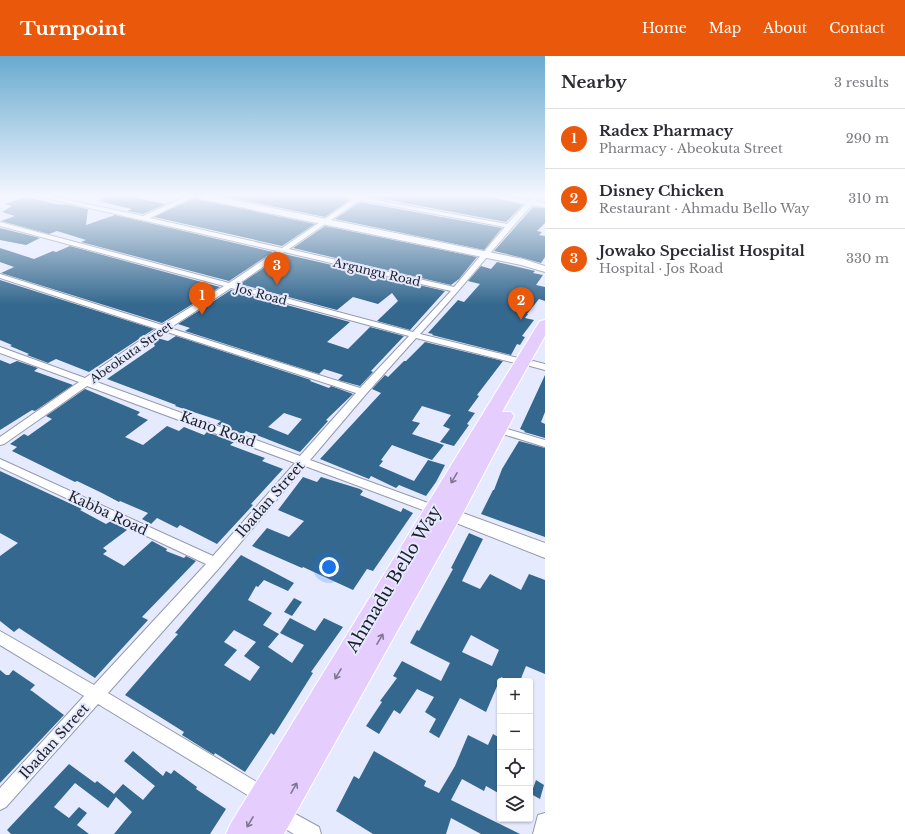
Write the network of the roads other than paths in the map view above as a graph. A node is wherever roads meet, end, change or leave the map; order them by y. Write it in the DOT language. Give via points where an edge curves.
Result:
graph roads {
  1 [pos="31,232"];
  2 [pos="206,232"];
  3 [pos="310,232"];
  4 [pos="378,232"];
  5 [pos="504,232"];
  6 [pos="282,250"];
  7 [pos="486,254"];
  8 [pos="523,262"];
  9 [pos="545,264"];
  10 [pos="545,269"];
  11 [pos="0,276"];
  12 [pos="230,286"];
  13 [pos="456,290"];
  14 [pos="545,324"];
  15 [pos="165,327"];
  16 [pos="414,335"];
  17 [pos="545,343"];
  18 [pos="0,350"];
  19 [pos="534,364"];
  20 [pos="88,382"];
  21 [pos="362,392"];
  22 [pos="497,429"];
  23 [pos="0,442"];
  24 [pos="545,444"];
  25 [pos="303,461"];
  26 [pos="0,463"];
  27 [pos="443,512"];
  28 [pos="545,551"];
  29 [pos="215,563"];
  30 [pos="0,637"];
  31 [pos="95,694"];
  32 [pos="264,797"];
  33 [pos="0,801"];
  34 [pos="279,814"];
  35 [pos="545,822"];
  36 [pos="242,834"];
  37 [pos="267,834"];
  38 [pos="312,834"];
  39 [pos="542,834"];
  1 -- 12 [label="street, Jos Road"];
  2 -- 6 [label="street, Argungu Road"];
  3 -- 6 [label="street, Abeokuta Street"];
  4 -- 7 [label="street"];
  5 -- 7 [label="street, Ibadan Street"];
  6 -- 12 [label="street, Abeokuta Street"];
  6 -- 13 [label="street, Argungu Road"];
  7 -- 8 [label="street"];
  7 -- 13 [label="street, Ibadan Street"];
  8 -- 9 [label="street"];
  8 -- 10 [label="street"];
  11 -- 15 [label="street"];
  12 -- 15 [label="street, Abeokuta Street"];
  12 -- 16 [label="street, Jos Road"];
  13 -- 16 [label="street, Ibadan Street"];
  14 -- 19 [label="main road, Ahmadu Bello Way"];
  15 -- 20 [label="street, Abeokuta Street"];
  15 -- 21 [label="street"];
  16 -- 19 [label="street, Jos Road"];
  16 -- 21 [label="street, Ibadan Street"];
  17 -- 19 [label="main road, Ahmadu Bello Way"];
  18 -- 20 [label="street, Kano Road"];
  19 -- 22 [label="main road, Ahmadu Bello Way"];
  19 -- 27 [label="main road, Ahmadu Bello Way, one-way"];
  20 -- 23 [label="street, Abeokuta Street"];
  20 -- 25 [label="street, Kano Road"];
  21 -- 25 [label="street, Ibadan Street"];
  22 -- 24 [label="street"];
  22 -- 27 [label="main road, Ahmadu Bello Way"];
  25 -- 27 [label="street, Kano Road"];
  25 -- 29 [label="street, Ibadan Street"];
  26 -- 29 [label="street, Kabba Road"];
  27 -- 28 [label="street"];
  27 -- 32 [label="main road, Ahmadu Bello Way, one-way"];
  34 -- 27 [label="main road, Ahmadu Bello Way, one-way"];
  29 -- 31 [label="street, Ibadan Street"];
  30 -- 31 [label="street"];
  31 -- 32 [label="street"];
  31 -- 33 [label="street, Ibadan Street"];
  32 -- 36 [label="main road, Ahmadu Bello Way, one-way"];
  34 -- 37 [label="main road, Ahmadu Bello Way"];
  34 -- 38 [label="street"];
  35 -- 39 [label="street"];
}
